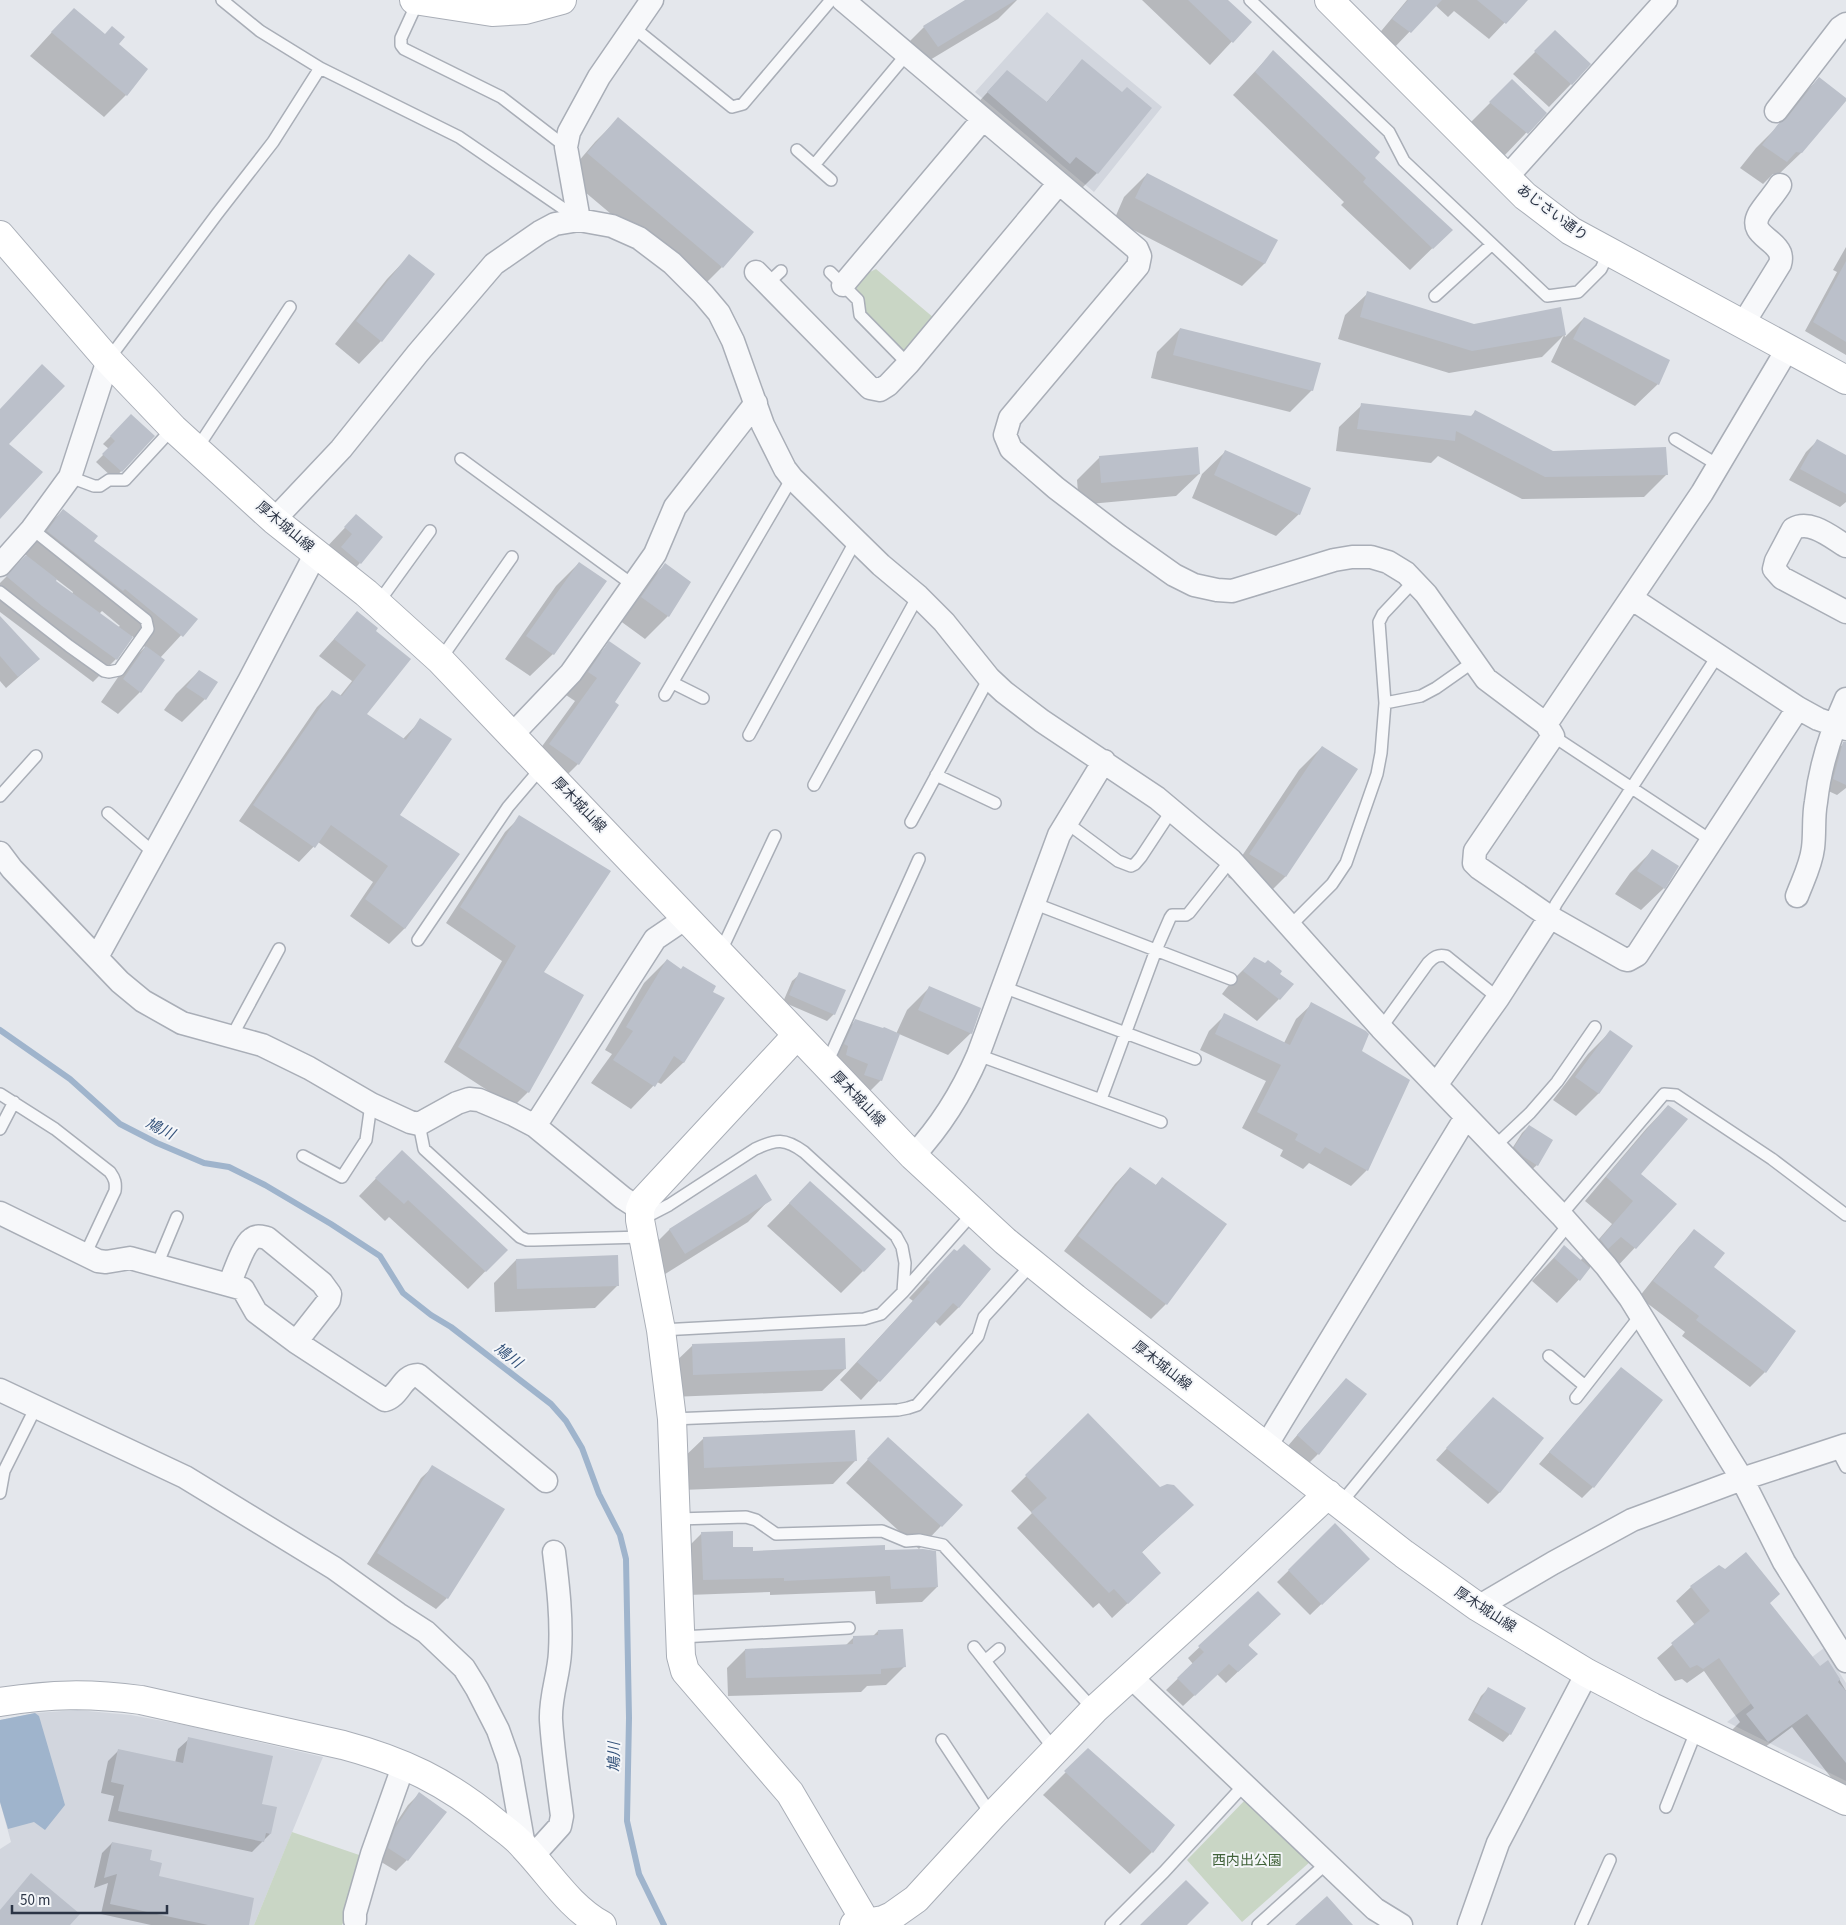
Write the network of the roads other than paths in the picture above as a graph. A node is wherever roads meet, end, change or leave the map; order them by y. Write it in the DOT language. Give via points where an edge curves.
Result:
graph roads {
  1 [pos="222,0"];
  2 [pos="416,0"];
  3 [pos="562,0"];
  4 [pos="652,0"];
  5 [pos="831,0"];
  6 [pos="843,0"];
  7 [pos="1250,0"];
  8 [pos="1328,0"];
  9 [pos="1666,0"];
  10 [pos="1846,24"];
  11 [pos="633,27"];
  12 [pos="906,55"];
  13 [pos="320,68"];
  14 [pos="1776,111"];
  15 [pos="983,119"];
  16 [pos="566,147"];
  17 [pos="797,150"];
  18 [pos="815,164"];
  19 [pos="1506,178"];
  20 [pos="832,180"];
  21 [pos="1059,183"];
  22 [pos="1780,185"];
  23 [pos="579,220"];
  24 [pos="0,235"];
  25 [pos="1491,245"];
  26 [pos="1609,252"];
  27 [pos="769,275"];
  28 [pos="836,278"];
  29 [pos="1435,296"];
  30 [pos="290,307"];
  31 [pos="1743,324"];
  32 [pos="1788,348"];
  33 [pos="108,360"];
  34 [pos="908,364"];
  35 [pos="1846,380"];
  36 [pos="756,404"];
  37 [pos="174,428"];
  38 [pos="1675,439"];
  39 [pos="196,450"];
  40 [pos="461,459"];
  41 [pos="1718,464"];
  42 [pos="70,477"];
  43 [pos="792,478"];
  44 [pos="274,520"];
  45 [pos="32,529"];
  46 [pos="430,530"];
  47 [pos="856,540"];
  48 [pos="1846,546"];
  49 [pos="316,553"];
  50 [pos="512,557"];
  51 [pos="0,565"];
  52 [pos="1414,581"];
  53 [pos="633,585"];
  54 [pos="0,592"];
  55 [pos="918,596"];
  56 [pos="1631,598"];
  57 [pos="378,603"];
  58 [pos="1846,612"];
  59 [pos="1718,655"];
  60 [pos="440,660"];
  61 [pos="1473,662"];
  62 [pos="989,678"];
  63 [pos="673,683"];
  64 [pos="666,696"];
  65 [pos="703,698"];
  66 [pos="1846,699"];
  67 [pos="1385,703"];
  68 [pos="1798,708"];
  69 [pos="1840,727"];
  70 [pos="1549,730"];
  71 [pos="512,735"];
  72 [pos="749,735"];
  73 [pos="36,756"];
  74 [pos="1104,761"];
  75 [pos="542,766"];
  76 [pos="936,775"];
  77 [pos="814,785"];
  78 [pos="1632,788"];
  79 [pos="0,796"];
  80 [pos="995,804"];
  81 [pos="1172,810"];
  82 [pos="108,813"];
  83 [pos="911,822"];
  84 [pos="1066,823"];
  85 [pos="775,836"];
  86 [pos="1712,841"];
  87 [pos="0,853"];
  88 [pos="154,854"];
  89 [pos="919,859"];
  90 [pos="1231,860"];
  91 [pos="1797,896"];
  92 [pos="1033,903"];
  93 [pos="1550,917"];
  94 [pos="686,918"];
  95 [pos="1291,925"];
  96 [pos="418,940"];
  97 [pos="279,949"];
  98 [pos="1156,950"];
  99 [pos="720,952"];
  100 [pos="97,957"];
  101 [pos="1231,979"];
  102 [pos="1003,987"];
  103 [pos="1498,998"];
  104 [pos="1595,1027"];
  105 [pos="1381,1028"];
  106 [pos="1126,1032"];
  107 [pos="797,1035"];
  108 [pos="232,1036"];
  109 [pos="978,1055"];
  110 [pos="1195,1059"];
  111 [pos="823,1062"];
  112 [pos="1436,1085"];
  113 [pos="0,1094"];
  114 [pos="1101,1099"];
  115 [pos="14,1102"];
  116 [pos="371,1104"];
  117 [pos="1466,1116"];
  118 [pos="1161,1122"];
  119 [pos="419,1124"];
  120 [pos="534,1126"];
  121 [pos="0,1129"];
  122 [pos="1494,1146"];
  123 [pos="303,1156"];
  124 [pos="913,1156"];
  125 [pos="0,1213"];
  126 [pos="973,1213"];
  127 [pos="1846,1215"];
  128 [pos="177,1217"];
  129 [pos="1565,1220"];
  130 [pos="641,1222"];
  131 [pos="85,1255"];
  132 [pos="1032,1264"];
  133 [pos="157,1265"];
  134 [pos="229,1285"];
  135 [pos="903,1292"];
  136 [pos="1640,1316"];
  137 [pos="661,1330"];
  138 [pos="296,1342"];
  139 [pos="1549,1356"];
  140 [pos="1585,1386"];
  141 [pos="0,1390"];
  142 [pos="1576,1398"];
  143 [pos="36,1408"];
  144 [pos="672,1419"];
  145 [pos="1266,1446"];
  146 [pos="1843,1453"];
  147 [pos="1742,1480"];
  148 [pos="546,1481"];
  149 [pos="0,1493"];
  150 [pos="1334,1499"];
  151 [pos="677,1519"];
  152 [pos="558,1566"];
  153 [pos="1478,1607"];
  154 [pos="849,1628"];
  155 [pos="681,1637"];
  156 [pos="974,1648"];
  157 [pos="999,1649"];
  158 [pos="985,1661"];
  159 [pos="1846,1661"];
  160 [pos="1586,1672"];
  161 [pos="1131,1677"];
  162 [pos="0,1702"];
  163 [pos="1094,1710"];
  164 [pos="1697,1729"];
  165 [pos="942,1740"];
  166 [pos="1055,1750"];
  167 [pos="404,1764"];
  168 [pos="1244,1785"];
  169 [pos="1846,1801"];
  170 [pos="1666,1808"];
  171 [pos="992,1816"];
  172 [pos="528,1851"];
  173 [pos="1610,1860"];
  174 [pos="1328,1862"];
  175 [pos="878,1922"];
  176 [pos="356,1923"];
  177 [pos="602,1925"];
  178 [pos="1111,1925"];
  179 [pos="1258,1925"];
  180 [pos="1401,1925"];
  181 [pos="1469,1925"];
  182 [pos="1581,1925"];
  1 -- 13 [label="lane" via="260,31"];
  2 -- 3 [label="street" via="492,12 525,10"];
  2 -- 16 [label="lane" via="401,38 404,49 501,97"];
  4 -- 11 [label="street"];
  5 -- 11 [label="lane" via="743,104 732,107"];
  6 -- 12 [label="street"];
  7 -- 25 [label="lane" via="1389,132 1404,161"];
  8 -- 19 [label="street, あじさい通り"];
  9 -- 19 [label="street"];
  10 -- 14 [label="street"];
  11 -- 16 [label="street" via="585,100 569,132"];
  12 -- 15 [label="street"];
  12 -- 18 [label="lane"];
  13 -- 23 [label="lane" via="459,137"];
  13 -- 33 [label="lane" via="273,142"];
  15 -- 21 [label="street"];
  15 -- 28 [label="street"];
  16 -- 23 [label="street"];
  17 -- 18 [label="lane"];
  18 -- 20 [label="lane"];
  19 -- 26 [label="street, あじさい通り" via="1571,231"];
  21 -- 34 [label="street"];
  21 -- 52 [label="street" via="1137,249 1140,256 1138,266 1010,418 1006,435 1011,449 1119,536 1174,575 1194,585 1232,591 1334,560 1363,556 1398,567"];
  22 -- 31 [label="street" via="1758,215 1757,222 1760,233 1778,249 1780,264"];
  23 -- 36 [label="street" via="612,226 639,238 672,263 703,294 719,313 733,341"];
  23 -- 44 [label="street" via="555,224 494,264 341,449"];
  24 -- 33 [label="street, 厚木城山線"];
  25 -- 26 [label="lane" via="1547,296 1578,292 1601,269"];
  25 -- 29 [label="lane"];
  26 -- 31 [label="street, あじさい通り"];
  27 -- 34 [label="street" via="870,388 880,390 888,385"];
  28 -- 34 [label="lane" via="858,300 860,316"];
  30 -- 39 [label="lane"];
  31 -- 32 [label="street, あじさい通り"];
  32 -- 35 [label="street, あじさい通り"];
  32 -- 41 [label="street"];
  33 -- 37 [label="street, 厚木城山線"];
  33 -- 42 [label="street"];
  36 -- 43 [label="street"];
  36 -- 53 [label="street" via="676,507 655,554"];
  37 -- 39 [label="street, 厚木城山線"];
  37 -- 42 [label="lane" via="125,480 109,480 94,486"];
  38 -- 41 [label="lane"];
  39 -- 44 [label="street, 厚木城山線"];
  40 -- 53 [label="lane"];
  41 -- 56 [label="street"];
  42 -- 45 [label="street"];
  43 -- 47 [label="street"];
  43 -- 63 [label="lane"];
  44 -- 49 [label="street, 厚木城山線"];
  45 -- 51 [label="street"];
  45 -- 54 [label="lane" via="146,620 148,629 119,670 104,671"];
  46 -- 57 [label="lane"];
  47 -- 55 [label="street"];
  47 -- 72 [label="lane"];
  48 -- 58 [label="street" via="1814,528 1798,526 1793,529 1774,569 1782,578"];
  49 -- 57 [label="street, 厚木城山線"];
  49 -- 88 [label="street" via="250,681"];
  50 -- 60 [label="lane"];
  52 -- 61 [label="street"];
  52 -- 67 [label="lane" via="1379,622"];
  53 -- 71 [label="street" via="571,673"];
  55 -- 62 [label="street" via="944,622"];
  55 -- 77 [label="lane"];
  56 -- 59 [label="street"];
  56 -- 70 [label="street"];
  57 -- 60 [label="street, 厚木城山線"];
  59 -- 68 [label="street"];
  59 -- 78 [label="lane"];
  60 -- 71 [label="street, 厚木城山線"];
  61 -- 67 [label="lane" via="1421,696"];
  61 -- 70 [label="street" via="1493,685"];
  62 -- 74 [label="street" via="1042,720"];
  62 -- 76 [label="lane"];
  63 -- 64 [label="lane"];
  63 -- 65 [label="lane"];
  66 -- 69 [label="street"];
  67 -- 95 [label="lane" via="1376,774 1346,863 1332,884"];
  68 -- 69 [label="street"];
  68 -- 86 [label="street"];
  69 -- 91 [label="street" via="1820,774 1813,849"];
  70 -- 78 [label="lane"];
  70 -- 93 [label="street" via="1475,851 1474,863"];
  71 -- 75 [label="street, 厚木城山線"];
  73 -- 79 [label="lane"];
  74 -- 81 [label="street"];
  74 -- 84 [label="street"];
  75 -- 94 [label="street, 厚木城山線"];
  75 -- 96 [label="lane" via="508,807"];
  76 -- 80 [label="lane"];
  76 -- 83 [label="lane"];
  78 -- 86 [label="lane"];
  78 -- 93 [label="lane"];
  81 -- 84 [label="lane" via="1142,857 1131,866 1118,861"];
  81 -- 90 [label="street"];
  82 -- 88 [label="lane"];
  84 -- 92 [label="street"];
  85 -- 99 [label="lane"];
  86 -- 93 [label="street" via="1633,959 1624,959"];
  87 -- 100 [label="street"];
  88 -- 100 [label="street"];
  89 -- 111 [label="lane" via="832,1052"];
  90 -- 95 [label="street"];
  90 -- 98 [label="lane" via="1189,913 1172,915"];
  92 -- 98 [label="lane"];
  92 -- 102 [label="street"];
  93 -- 103 [label="street"];
  94 -- 99 [label="street, 厚木城山線"];
  94 -- 120 [label="street" via="655,939"];
  95 -- 105 [label="street"];
  97 -- 108 [label="lane"];
  98 -- 101 [label="lane"];
  98 -- 106 [label="lane"];
  99 -- 107 [label="street, 厚木城山線"];
  100 -- 108 [label="street" via="143,1001 182,1023"];
  102 -- 106 [label="lane"];
  102 -- 109 [label="street"];
  103 -- 105 [label="lane" via="1446,956 1440,955 1428,963"];
  103 -- 112 [label="street"];
  104 -- 122 [label="lane" via="1557,1082 1530,1113"];
  105 -- 112 [label="street"];
  106 -- 110 [label="lane"];
  106 -- 114 [label="lane"];
  107 -- 111 [label="street, 厚木城山線"];
  107 -- 130 [label="street" via="644,1200"];
  108 -- 116 [label="street" via="262,1045"];
  109 -- 114 [label="lane"];
  109 -- 124 [label="street" via="956,1100"];
  111 -- 124 [label="street, 厚木城山線"];
  112 -- 117 [label="street"];
  113 -- 115 [label="lane"];
  114 -- 118 [label="lane"];
  115 -- 121 [label="lane"];
  115 -- 131 [label="lane" via="55,1129 114,1178 115,1191"];
  116 -- 119 [label="street"];
  116 -- 123 [label="lane" via="366,1140 342,1178"];
  117 -- 122 [label="street"];
  117 -- 145 [label="street"];
  119 -- 120 [label="street" via="457,1102 469,1099 490,1104"];
  119 -- 130 [label="lane" via="424,1149 520,1237 534,1240"];
  120 -- 130 [label="street" via="622,1198"];
  122 -- 129 [label="street"];
  124 -- 126 [label="street, 厚木城山線"];
  125 -- 131 [label="street"];
  126 -- 132 [label="street, 厚木城山線"];
  126 -- 135 [label="lane"];
  127 -- 129 [label="lane" via="1772,1159 1670,1093 1664,1094"];
  128 -- 133 [label="lane"];
  129 -- 136 [label="street" via="1606,1266"];
  129 -- 150 [label="lane"];
  130 -- 135 [label="lane" via="755,1149 770,1142 787,1141 804,1152 896,1236 905,1263"];
  130 -- 137 [label="street"];
  131 -- 133 [label="street" via="98,1261 130,1258"];
  132 -- 144 [label="lane" via="984,1317 978,1336 917,1405 898,1410"];
  132 -- 145 [label="street, 厚木城山線"];
  133 -- 134 [label="street"];
  134 -- 138 [label="street" via="243,1289 256,1312"];
  134 -- 138 [label="street" via="248,1244 259,1236 267,1238 322,1283 330,1294 329,1300"];
  135 -- 137 [label="lane" via="882,1314 864,1319"];
  136 -- 140 [label="lane"];
  136 -- 147 [label="street"];
  137 -- 144 [label="street"];
  138 -- 148 [label="street" via="386,1400 391,1399 408,1378 418,1375"];
  139 -- 140 [label="lane"];
  140 -- 142 [label="lane"];
  141 -- 143 [label="street"];
  143 -- 149 [label="lane" via="4,1471"];
  143 -- 172 [label="street" via="185,1477 334,1568 426,1632 449,1652 477,1688 498,1730 509,1761"];
  144 -- 151 [label="street"];
  145 -- 150 [label="street, 厚木城山線"];
  146 -- 147 [label="street"];
  147 -- 153 [label="street" via="1632,1520"];
  147 -- 159 [label="street" via="1784,1562"];
  150 -- 153 [label="street, 厚木城山線"];
  150 -- 161 [label="street"];
  151 -- 155 [label="street"];
  151 -- 163 [label="lane" via="746,1517 776,1534 882,1531 906,1541 943,1544"];
  152 -- 172 [label="street" via="560,1652 551,1698 551,1720 562,1816 560,1826"];
  153 -- 160 [label="street, 厚木城山線"];
  154 -- 155 [label="lane"];
  155 -- 175 [label="street" via="685,1671 790,1793"];
  156 -- 158 [label="lane"];
  157 -- 158 [label="lane"];
  158 -- 166 [label="lane"];
  160 -- 164 [label="street, 厚木城山線"];
  160 -- 181 [label="street" via="1498,1843"];
  161 -- 163 [label="street"];
  161 -- 168 [label="street"];
  162 -- 167 [label="street" via="75,1694 140,1700 343,1745"];
  163 -- 166 [label="street"];
  164 -- 169 [label="street, 厚木城山線"];
  164 -- 170 [label="lane"];
  165 -- 171 [label="lane"];
  166 -- 171 [label="street"];
  167 -- 172 [label="street" via="470,1801"];
  167 -- 176 [label="street" via="372,1854 355,1912"];
  168 -- 174 [label="street"];
  168 -- 178 [label="lane"];
  171 -- 175 [label="street" via="925,1890"];
  172 -- 177 [label="street" via="582,1912"];
  173 -- 182 [label="lane"];
  174 -- 179 [label="lane"];
  174 -- 180 [label="street" via="1375,1909"];
}
